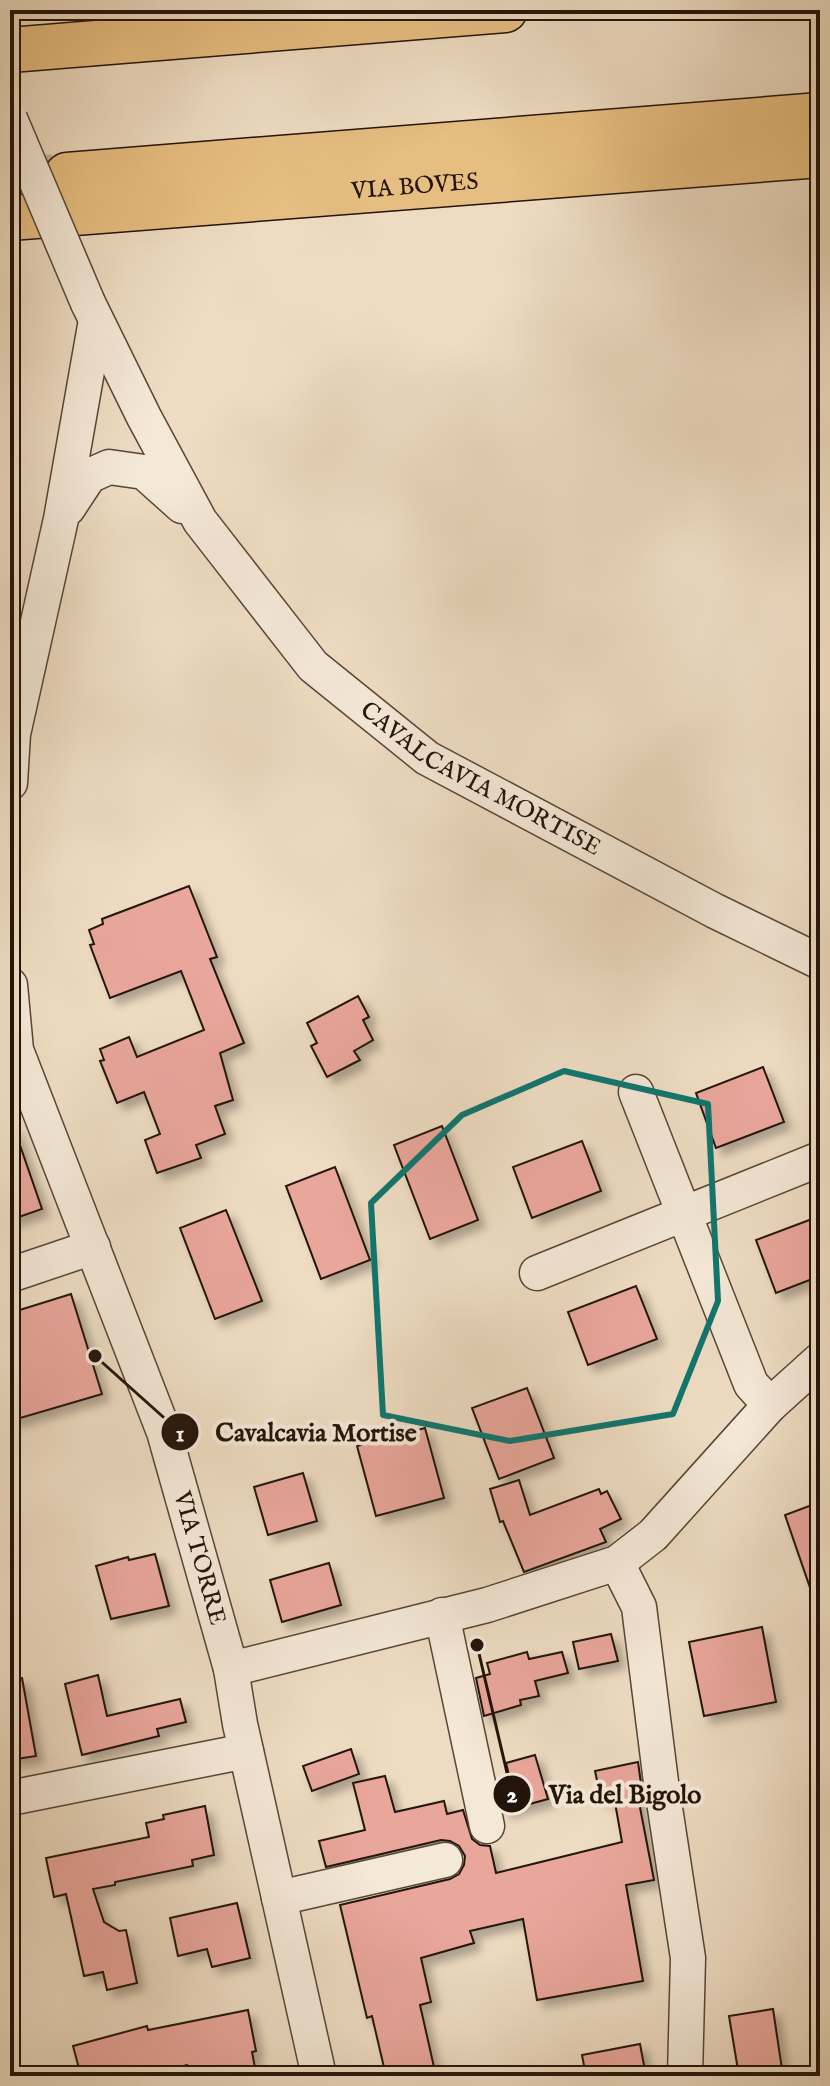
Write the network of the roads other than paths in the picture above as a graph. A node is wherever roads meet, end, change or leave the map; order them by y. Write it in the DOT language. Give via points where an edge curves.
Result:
graph roads {
  1 [pos="505,10"];
  2 [pos="10,50"];
  3 [pos="820,115"];
  4 [pos="10,119"];
  5 [pos="820,155"];
  6 [pos="67,175"];
  7 [pos="10,218"];
  8 [pos="92,311"];
  9 [pos="61,519"];
  10 [pos="200,521"];
  11 [pos="10,783"];
  12 [pos="820,962"];
  13 [pos="10,995"];
  14 [pos="636,1092"];
  15 [pos="820,1159"];
  16 [pos="685,1212"];
  17 [pos="93,1247"];
  18 [pos="537,1273"];
  19 [pos="10,1275"];
  20 [pos="820,1360"];
  21 [pos="770,1405"];
  22 [pos="617,1563"];
  23 [pos="442,1615"];
  24 [pos="231,1669"];
  25 [pos="246,1751"];
  26 [pos="10,1798"];
  27 [pos="487,1826"];
  28 [pos="445,1860"];
  29 [pos="279,1898"];
  30 [pos="319,2076"];
  31 [pos="685,2076"];
  1 -- 2 [label="highway"];
  3 -- 6 [label="highway, VIA BOVES"];
  4 -- 8 [label="street, CAVALCAVIA MORTISE, bridge"];
  5 -- 7 [label="highway, VIA BOVES"];
  8 -- 9 [label="street, CAVALCAVIA MORTISE"];
  8 -- 10 [label="street, CAVALCAVIA MORTISE"];
  9 -- 10 [label="street, CAVALCAVIA MORTISE" via="89,476 109,467 144,472"];
  9 -- 11 [label="street, CAVALCAVIA MORTISE" via="13,734"];
  10 -- 12 [label="street, CAVALCAVIA MORTISE" via="313,666 427,758"];
  13 -- 17 [label="street, VIA TORRE" via="16,1050"];
  14 -- 16 [label="street"];
  15 -- 16 [label="street"];
  16 -- 18 [label="street"];
  16 -- 21 [label="street" via="751,1384"];
  17 -- 19 [label="street"];
  17 -- 24 [label="street, VIA TORRE" via="164,1432"];
  20 -- 21 [label="street"];
  21 -- 22 [label="street" via="653,1535"];
  22 -- 23 [label="street"];
  22 -- 31 [label="street" via="639,1607 688,1958"];
  23 -- 24 [label="street"];
  23 -- 27 [label="street"];
  24 -- 25 [label="street, VIA TORRE"];
  25 -- 26 [label="street"];
  25 -- 29 [label="street, VIA TORRE"];
  28 -- 29 [label="street"];
  29 -- 30 [label="street, VIA TORRE"];
}
